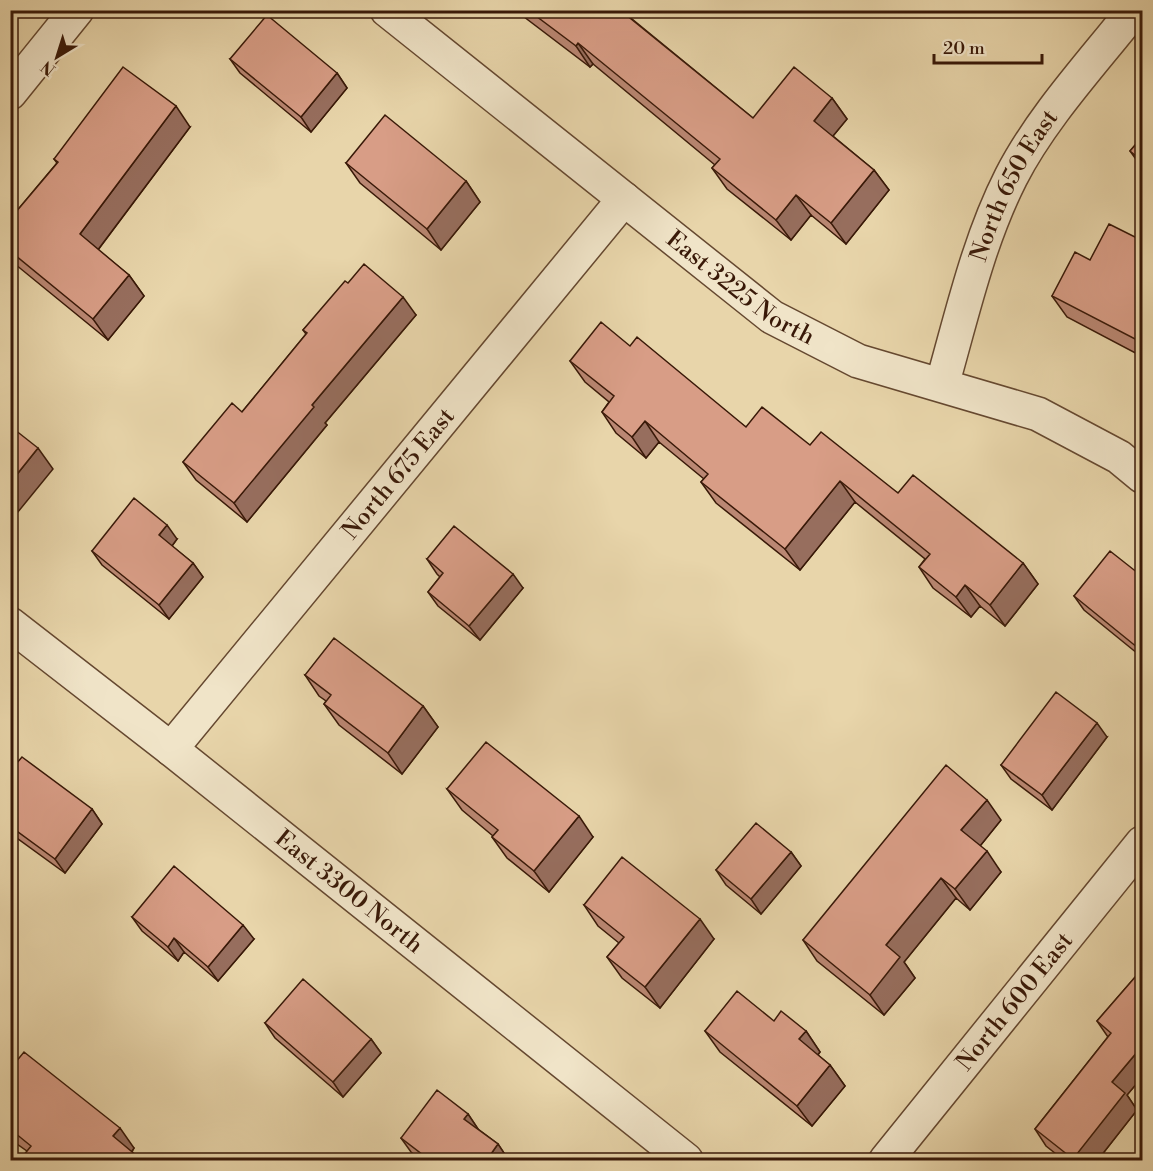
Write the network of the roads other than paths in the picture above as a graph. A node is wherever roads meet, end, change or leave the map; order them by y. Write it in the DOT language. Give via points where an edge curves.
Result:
graph roads {
  1 [pos="77,10"];
  2 [pos="387,10"];
  3 [pos="1134,10"];
  4 [pos="10,93"];
  5 [pos="624,199"];
  6 [pos="942,385"];
  7 [pos="1143,476"];
  8 [pos="10,624"];
  9 [pos="171,749"];
  10 [pos="1143,843"];
  11 [pos="687,1161"];
  12 [pos="886,1161"];
  1 -- 4 [label="street"];
  2 -- 5 [label="street, East 3225 North"];
  3 -- 6 [label="street, North 650 East" via="1039,130 1012,175 988,227"];
  5 -- 6 [label="street, East 3225 North" via="772,317 858,361"];
  5 -- 9 [label="street, North 675 East"];
  6 -- 7 [label="street, East 3225 North" via="1038,414 1119,457"];
  8 -- 9 [label="street, East 3300 North"];
  9 -- 11 [label="street, East 3300 North"];
  10 -- 12 [label="street, North 600 East"];
}
